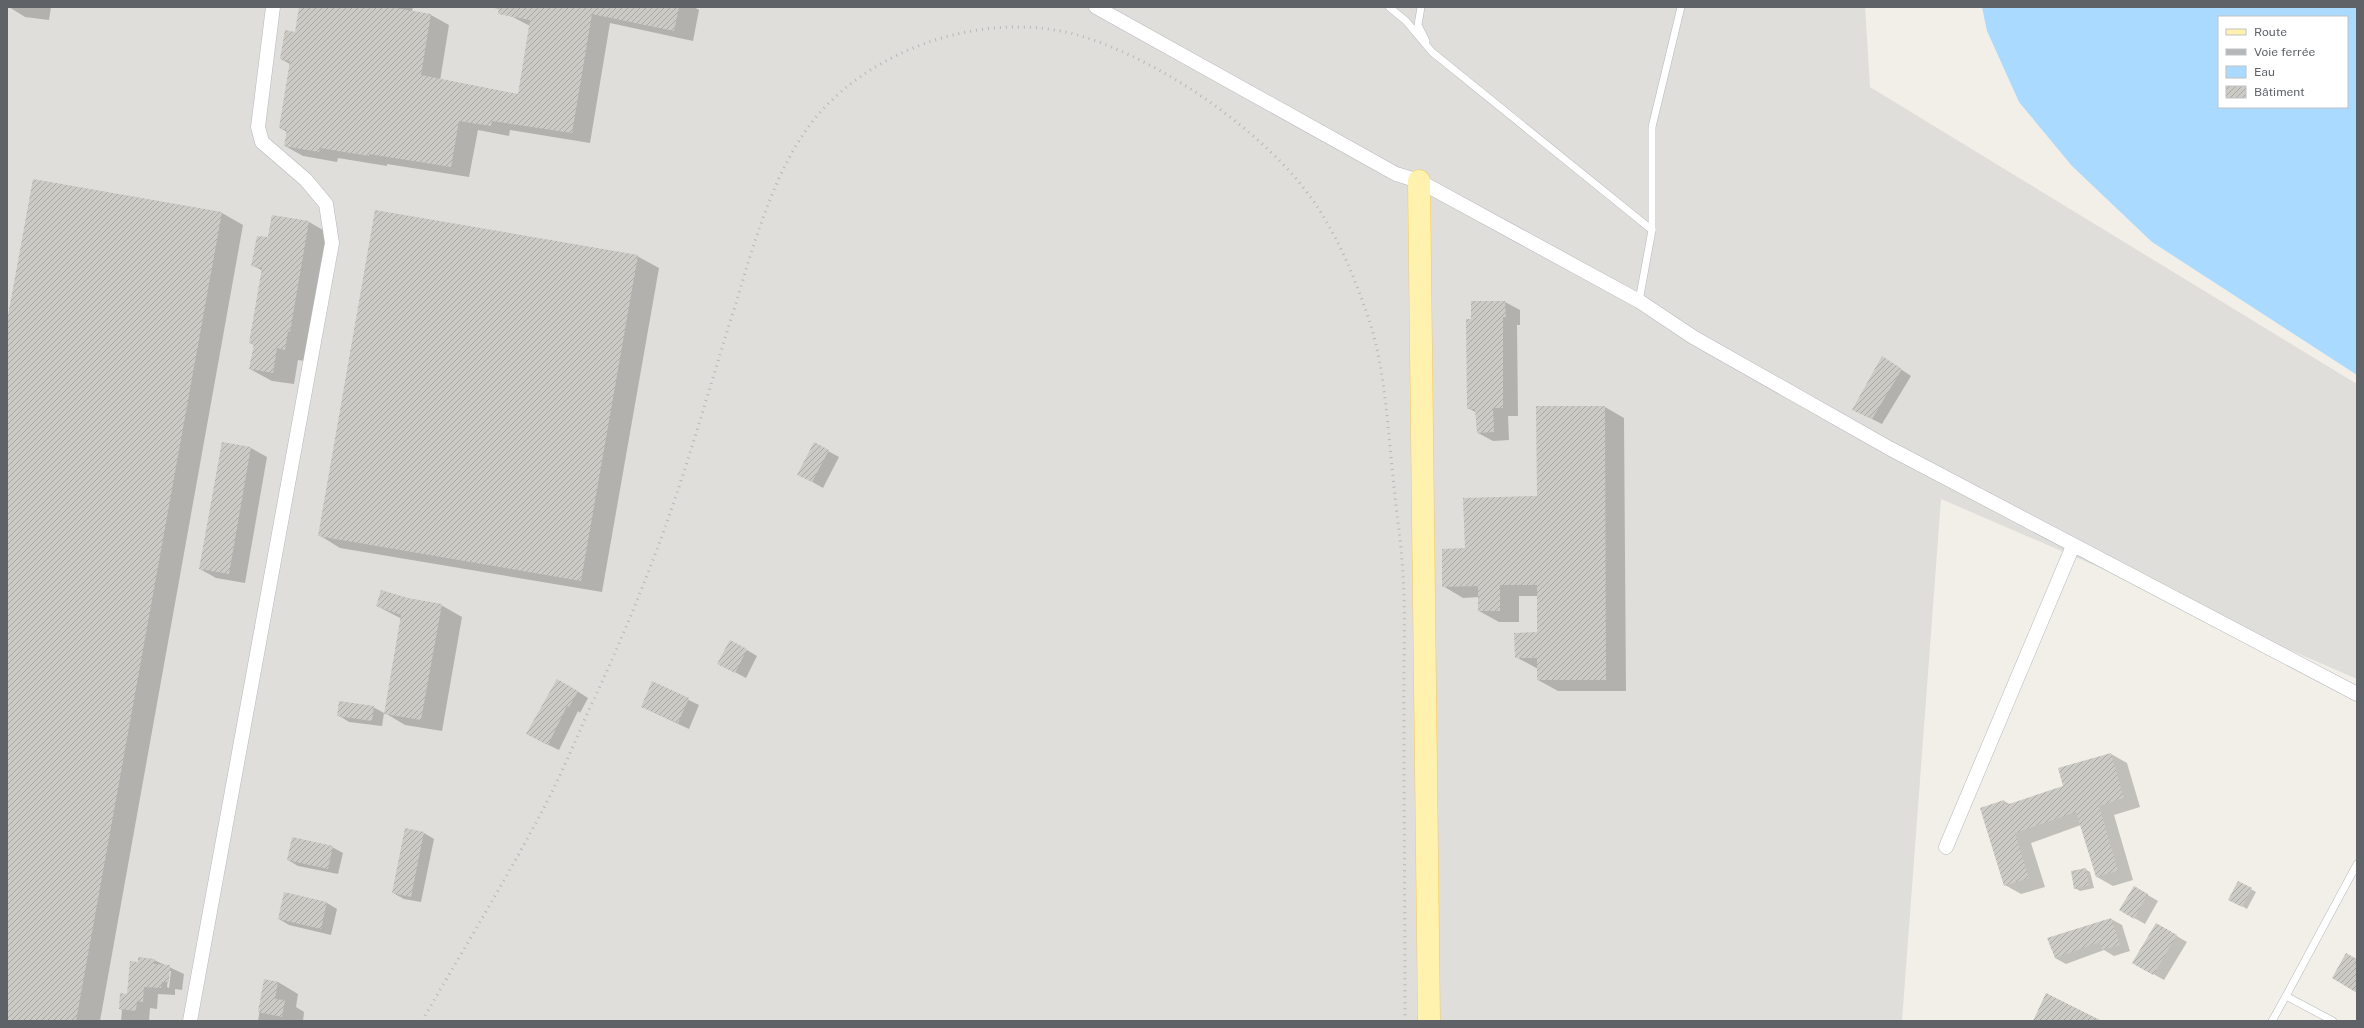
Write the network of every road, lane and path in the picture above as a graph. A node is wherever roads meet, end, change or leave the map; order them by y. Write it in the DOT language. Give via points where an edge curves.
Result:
graph roads {
  1 [pos="274,7"];
  2 [pos="1096,7"];
  3 [pos="1389,7"];
  4 [pos="1421,7"];
  5 [pos="1681,7"];
  6 [pos="1432,52"];
  7 [pos="1419,181"];
  8 [pos="1652,230"];
  9 [pos="1639,301"];
  10 [pos="2073,546"];
  11 [pos="2357,694"];
  12 [pos="1946,847"];
  13 [pos="2357,864"];
  14 [pos="2286,996"];
  15 [pos="190,1021"];
  16 [pos="1429,1021"];
  17 [pos="2272,1021"];
  18 [pos="2334,1021"];
  1 -- 15 [label="street" via="258,127 262,142 306,180 326,204 332,243"];
  2 -- 7 [label="street" via="1396,174"];
  3 -- 6 [label="lane" via="1406,21"];
  4 -- 6 [label="lane" via="1418,25"];
  5 -- 8 [label="lane" via="1652,127"];
  6 -- 8 [label="lane"];
  7 -- 9 [label="street"];
  7 -- 16 [label="main road"];
  8 -- 9 [label="lane"];
  9 -- 10 [label="street" via="1693,337 1889,448"];
  10 -- 11 [label="street"];
  10 -- 12 [label="street"];
  13 -- 14 [label="lane"];
  14 -- 17 [label="lane"];
  14 -- 18 [label="lane"];
}
